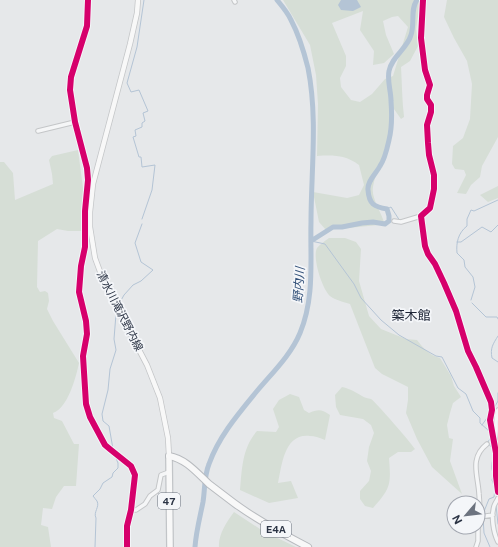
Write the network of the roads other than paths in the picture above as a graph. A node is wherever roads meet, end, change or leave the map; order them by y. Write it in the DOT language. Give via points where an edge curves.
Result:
graph roads {
  1 [pos="88,0"];
  2 [pos="138,0"];
  3 [pos="423,0"];
  4 [pos="75,122"];
  5 [pos="38,131"];
  6 [pos="87,168"];
  7 [pos="96,169"];
  8 [pos="421,216"];
  9 [pos="394,221"];
  10 [pos="498,410"];
  11 [pos="494,441"];
  12 [pos="487,444"];
  13 [pos="169,456"];
  14 [pos="169,472"];
  15 [pos="498,492"];
  16 [pos="480,495"];
  17 [pos="498,498"];
  18 [pos="131,510"];
  19 [pos="493,515"];
  20 [pos="486,516"];
  21 [pos="478,535"];
  22 [pos="498,542"];
  23 [pos="127,547"];
  24 [pos="170,547"];
  25 [pos="308,547"];
  26 [pos="476,547"];
  1 -- 4 [label="street" via="87,26 71,77 70,90"];
  2 -- 7 [label="main road, 清水川滝沢野内線" via="130,44"];
  3 -- 8 [label="street" via="421,38 425,70 430,85 427,95 431,105 428,143 434,189 430,208"];
  4 -- 5 [label="street"];
  4 -- 6 [label="street"];
  6 -- 7 [label="street"];
  6 -- 18 [label="street" via="85,247 79,292 87,334 83,356 86,404 105,444 134,472"];
  7 -- 13 [label="main road, 清水川滝沢野内線" via="90,212 95,258 105,285 154,380 165,416"];
  8 -- 9 [label="street" via="401,222"];
  8 -- 11 [label="street" via="423,239 428,254 456,311 470,358 490,396 490,420"];
  10 -- 11 [label="street" via="495,423 497,435"];
  11 -- 15 [label="street"];
  12 -- 16 [label="street" via="477,455 476,476"];
  13 -- 14 [label="main road, 47"];
  13 -- 25 [label="highway, E4A" via="180,459 244,510"];
  14 -- 18 [label="street" via="161,475 158,490 145,504"];
  14 -- 24 [label="main road, 47"];
  17 -- 19 [label="street"];
  18 -- 23 [label="street" via="127,526"];
  19 -- 20 [label="street"];
  19 -- 22 [label="street"];
  21 -- 26 [label="street"];
}
